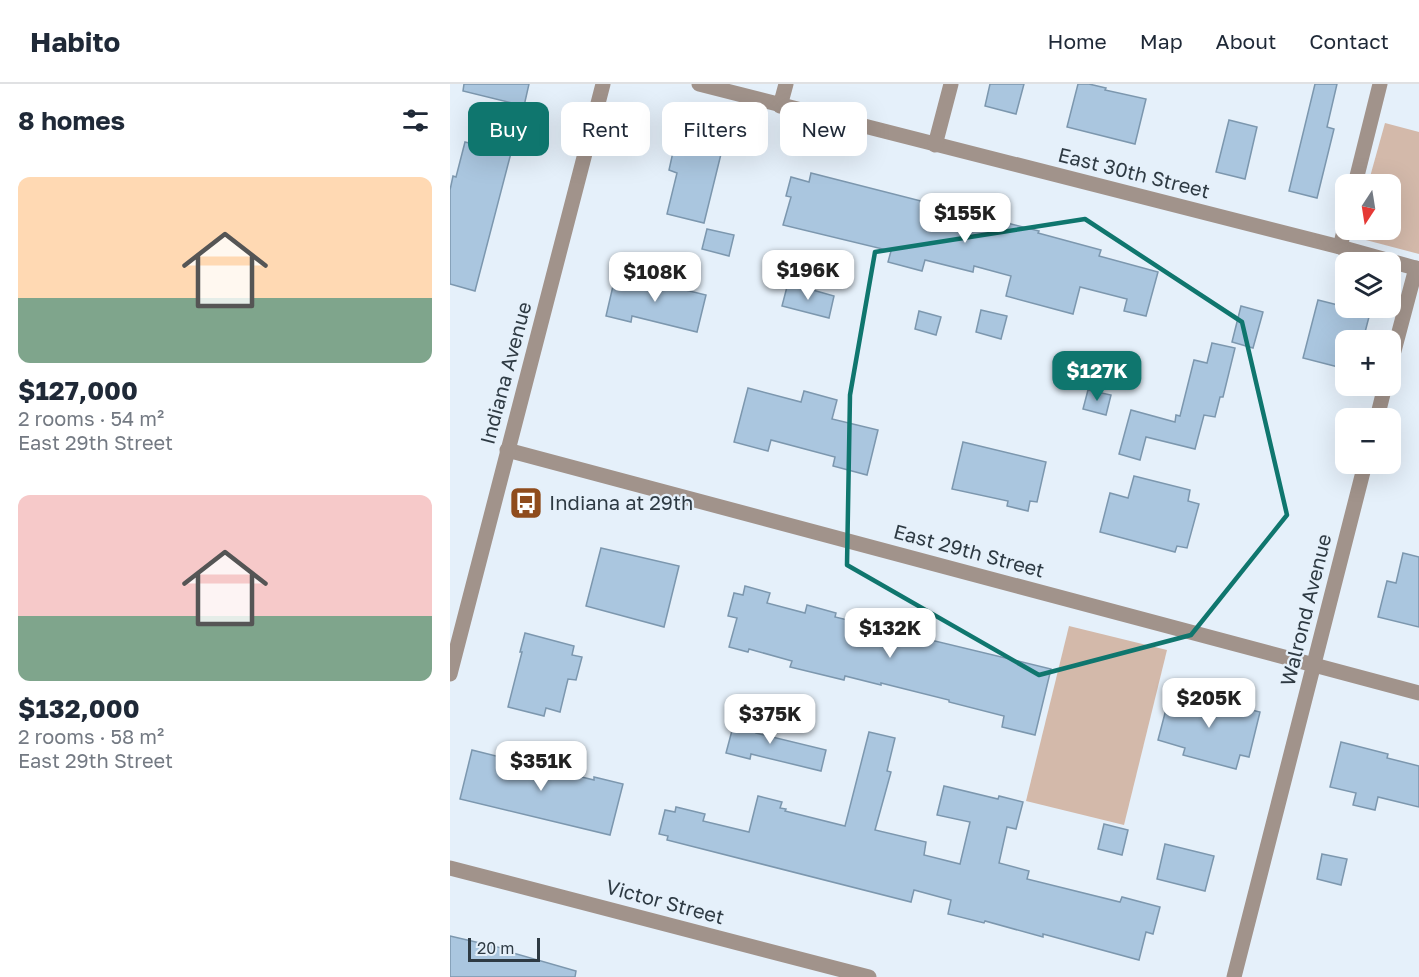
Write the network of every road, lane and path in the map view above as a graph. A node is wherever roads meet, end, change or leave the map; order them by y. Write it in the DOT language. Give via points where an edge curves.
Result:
graph roads {
  1 [pos="603,84"];
  2 [pos="699,84"];
  3 [pos="786,84"];
  4 [pos="951,84"];
  5 [pos="1380,84"];
  6 [pos="781,102"];
  7 [pos="780,106"];
  8 [pos="867,128"];
  9 [pos="935,145"];
  10 [pos="1358,174"];
  11 [pos="1342,240"];
  12 [pos="1340,247"];
  13 [pos="1417,268"];
  14 [pos="1400,330"];
  15 [pos="507,450"];
  16 [pos="1362,474"];
  17 [pos="1314,664"];
  18 [pos="450,674"];
  19 [pos="1419,693"];
  20 [pos="450,868"];
  21 [pos="869,977"];
  22 [pos="1234,977"];
  1 -- 15 [label="street, Indiana Avenue"];
  2 -- 7 [label="street, East 30th Street"];
  3 -- 6 [label="street"];
  4 -- 9 [label="street"];
  5 -- 10 [label="street"];
  8 -- 9 [label="street, East 30th Street"];
  9 -- 12 [label="street, East 30th Street"];
  11 -- 12 [label="street"];
  12 -- 13 [label="street, East 30th Street"];
  13 -- 14 [label="street"];
  15 -- 17 [label="street, East 29th Street"];
  15 -- 18 [label="street, Indiana Avenue"];
  16 -- 17 [label="street, Walrond Avenue"];
  17 -- 19 [label="street, East 29th Street"];
  17 -- 22 [label="street, Walrond Avenue"];
  20 -- 21 [label="street, Victor Street"];
}
